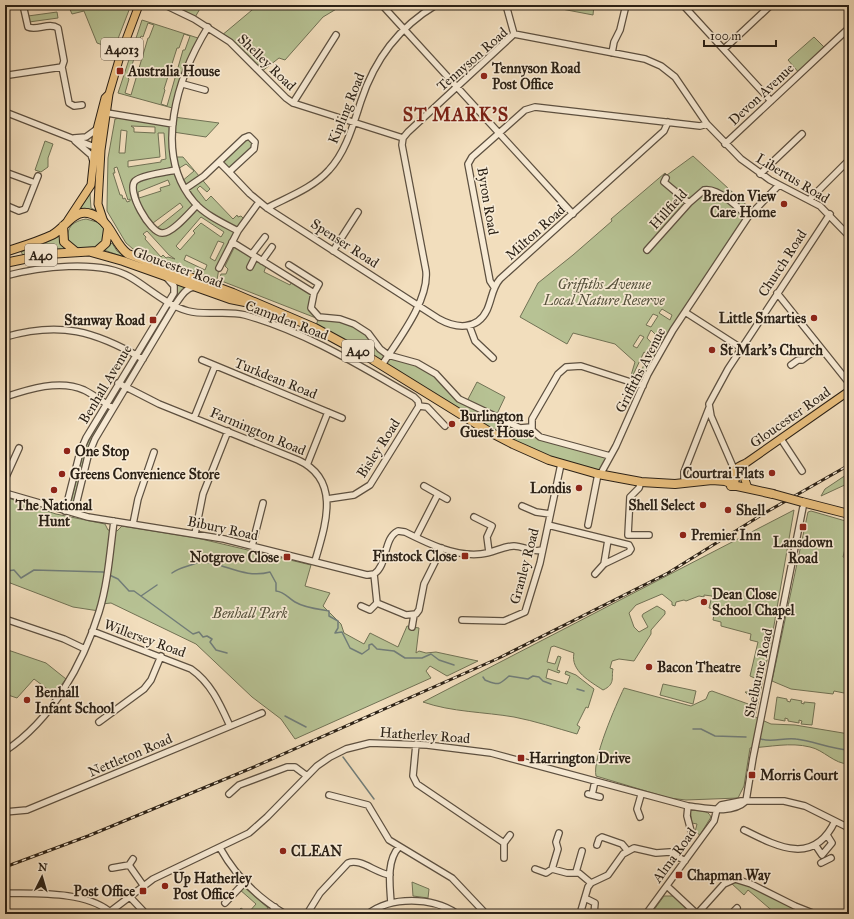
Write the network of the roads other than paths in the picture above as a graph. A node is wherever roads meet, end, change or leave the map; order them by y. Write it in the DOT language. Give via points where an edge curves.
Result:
graph roads {
  1 [pos="23,5"];
  2 [pos="139,5"];
  3 [pos="165,5"];
  4 [pos="382,5"];
  5 [pos="436,5"];
  6 [pos="506,5"];
  7 [pos="626,5"];
  8 [pos="683,5"];
  9 [pos="771,5"];
  10 [pos="795,5"];
  11 [pos="799,5"];
  12 [pos="208,27"];
  13 [pos="849,28"];
  14 [pos="403,29"];
  15 [pos="514,34"];
  16 [pos="336,35"];
  17 [pos="724,50"];
  18 [pos="612,53"];
  19 [pos="62,67"];
  20 [pos="5,77"];
  21 [pos="183,84"];
  22 [pos="457,86"];
  23 [pos="205,90"];
  24 [pos="109,94"];
  25 [pos="771,101"];
  26 [pos="293,103"];
  27 [pos="82,105"];
  28 [pos="5,112"];
  29 [pos="107,113"];
  30 [pos="668,122"];
  31 [pos="354,123"];
  32 [pos="173,124"];
  33 [pos="707,124"];
  34 [pos="97,129"];
  35 [pos="499,134"];
  36 [pos="802,134"];
  37 [pos="72,138"];
  38 [pos="403,138"];
  39 [pos="725,144"];
  40 [pos="95,153"];
  41 [pos="849,160"];
  42 [pos="219,162"];
  43 [pos="176,170"];
  44 [pos="5,172"];
  45 [pos="229,172"];
  46 [pos="760,174"];
  47 [pos="38,176"];
  48 [pos="666,178"];
  49 [pos="35,184"];
  50 [pos="779,185"];
  51 [pos="185,189"];
  52 [pos="808,200"];
  53 [pos="259,202"];
  54 [pos="689,203"];
  55 [pos="5,205"];
  56 [pos="197,205"];
  57 [pos="267,208"];
  58 [pos="358,212"];
  59 [pos="573,214"];
  60 [pos="830,214"];
  61 [pos="748,217"];
  62 [pos="65,223"];
  63 [pos="106,225"];
  64 [pos="238,231"];
  65 [pos="849,236"];
  66 [pos="265,237"];
  67 [pos="232,242"];
  68 [pos="272,247"];
  69 [pos="334,250"];
  70 [pos="648,250"];
  71 [pos="5,252"];
  72 [pos="76,252"];
  73 [pos="91,252"];
  74 [pos="253,256"];
  75 [pos="262,261"];
  76 [pos="5,263"];
  77 [pos="289,265"];
  78 [pos="250,267"];
  79 [pos="219,268"];
  80 [pos="5,276"];
  81 [pos="166,277"];
  82 [pos="494,287"];
  83 [pos="197,288"];
  84 [pos="314,292"];
  85 [pos="777,293"];
  86 [pos="168,302"];
  87 [pos="257,304"];
  88 [pos="418,304"];
  89 [pos="175,305"];
  90 [pos="685,312"];
  91 [pos="319,317"];
  92 [pos="469,325"];
  93 [pos="315,328"];
  94 [pos="5,337"];
  95 [pos="820,347"];
  96 [pos="741,348"];
  97 [pos="136,355"];
  98 [pos="388,355"];
  99 [pos="493,358"];
  100 [pos="143,359"];
  101 [pos="202,360"];
  102 [pos="382,365"];
  103 [pos="791,365"];
  104 [pos="215,366"];
  105 [pos="118,383"];
  106 [pos="849,383"];
  107 [pos="642,386"];
  108 [pos="126,387"];
  109 [pos="849,391"];
  110 [pos="5,397"];
  111 [pos="106,404"];
  112 [pos="419,406"];
  113 [pos="113,408"];
  114 [pos="709,408"];
  115 [pos="328,412"];
  116 [pos="194,418"];
  117 [pos="342,418"];
  118 [pos="445,426"];
  119 [pos="531,427"];
  120 [pos="228,431"];
  121 [pos="781,439"];
  122 [pos="19,448"];
  123 [pos="154,452"];
  124 [pos="610,456"];
  125 [pos="561,464"];
  126 [pos="307,465"];
  127 [pos="745,466"];
  128 [pos="734,469"];
  129 [pos="802,471"];
  130 [pos="599,474"];
  131 [pos="5,479"];
  132 [pos="641,482"];
  133 [pos="686,483"];
  134 [pos="732,483"];
  135 [pos="424,486"];
  136 [pos="748,488"];
  137 [pos="5,493"];
  138 [pos="438,494"];
  139 [pos="327,499"];
  140 [pos="447,499"];
  141 [pos="803,502"];
  142 [pos="262,503"];
  143 [pos="522,506"];
  144 [pos="65,511"];
  145 [pos="74,514"];
  146 [pos="550,514"];
  147 [pos="849,514"];
  148 [pos="474,517"];
  149 [pos="114,521"];
  150 [pos="134,524"];
  151 [pos="548,525"];
  152 [pos="588,525"];
  153 [pos="195,534"];
  154 [pos="649,535"];
  155 [pos="416,537"];
  156 [pos="608,540"];
  157 [pos="252,546"];
  158 [pos="442,548"];
  159 [pos="541,550"];
  160 [pos="489,552"];
  161 [pos="315,562"];
  162 [pos="604,564"];
  163 [pos="374,574"];
  164 [pos="595,574"];
  165 [pos="377,603"];
  166 [pos="362,606"];
  167 [pos="414,615"];
  168 [pos="5,619"];
  169 [pos="462,620"];
  170 [pos="412,627"];
  171 [pos="92,631"];
  172 [pos="85,649"];
  173 [pos="160,656"];
  174 [pos="262,713"];
  175 [pos="99,722"];
  176 [pos="230,726"];
  177 [pos="416,744"];
  178 [pos="5,751"];
  179 [pos="307,776"];
  180 [pos="595,781"];
  181 [pos="229,794"];
  182 [pos="641,795"];
  183 [pos="329,796"];
  184 [pos="600,797"];
  185 [pos="746,801"];
  186 [pos="688,806"];
  187 [pos="717,809"];
  188 [pos="5,812"];
  189 [pos="640,817"];
  190 [pos="835,821"];
  191 [pos="849,828"];
  192 [pos="744,830"];
  193 [pos="691,831"];
  194 [pos="559,832"];
  195 [pos="510,835"];
  196 [pos="827,835"];
  197 [pos="504,843"];
  198 [pos="597,845"];
  199 [pos="816,846"];
  200 [pos="399,847"];
  201 [pos="220,848"];
  202 [pos="627,850"];
  203 [pos="582,851"];
  204 [pos="504,858"];
  205 [pos="133,859"];
  206 [pos="685,861"];
  207 [pos="129,865"];
  208 [pos="111,867"];
  209 [pos="552,869"];
  210 [pos="535,870"];
  211 [pos="576,872"];
  212 [pos="390,875"];
  213 [pos="245,882"];
  214 [pos="591,884"];
  215 [pos="143,885"];
  216 [pos="667,886"];
  217 [pos="5,893"];
  218 [pos="129,896"];
  219 [pos="585,898"];
  220 [pos="225,903"];
  221 [pos="391,904"];
  222 [pos="275,907"];
  223 [pos="108,912"];
  224 [pos="456,913"];
  225 [pos="488,913"];
  226 [pos="146,914"];
  227 [pos="270,914"];
  228 [pos="285,914"];
  229 [pos="307,914"];
  230 [pos="368,914"];
  231 [pos="580,914"];
  232 [pos="594,914"];
  233 [pos="646,914"];
  234 [pos="697,914"];
  235 [pos="815,914"];
  1 -- 19 [label="street" via="28,27 58,28 64,61"];
  2 -- 24 [label="main road, A4013"];
  3 -- 12 [label="street, Shelley Road"];
  4 -- 14 [label="street"];
  5 -- 14 [label="street, Kipling Road"];
  6 -- 15 [label="street"];
  7 -- 18 [label="street"];
  8 -- 17 [label="street"];
  9 -- 17 [label="street"];
  10 -- 11 [label="street"];
  12 -- 21 [label="street" via="194,53"];
  12 -- 26 [label="street, Shelley Road" via="239,49"];
  13 -- 25 [label="street, Devon Avenue"];
  14 -- 22 [label="street"];
  14 -- 31 [label="street, Kipling Road" via="371,77"];
  15 -- 18 [label="street, Tennyson Road"];
  15 -- 22 [label="street, Tennyson Road"];
  16 -- 26 [label="street"];
  17 -- 25 [label="street"];
  18 -- 33 [label="street, Tennyson Road" via="645,59 666,70 678,82"];
  19 -- 20 [label="street"];
  19 -- 27 [label="street" via="69,103 74,106"];
  21 -- 23 [label="street"];
  21 -- 32 [label="street"];
  22 -- 35 [label="street"];
  22 -- 38 [label="street, Tennyson Road"];
  24 -- 29 [label="main road, A4013"];
  24 -- 34 [label="main road, A4013" via="105,98"];
  25 -- 39 [label="street, Devon Avenue"];
  26 -- 31 [label="street, Shelley Road"];
  28 -- 37 [label="street"];
  29 -- 32 [label="street"];
  29 -- 40 [label="main road, A4013"];
  30 -- 33 [label="street, Byron Road" via="700,126"];
  30 -- 35 [label="street, Byron Road" via="535,107 524,110"];
  30 -- 59 [label="street, Milton Road" via="664,131"];
  31 -- 38 [label="street, Shelley Road"];
  31 -- 57 [label="street, Kipling Road" via="339,158 325,174 309,186"];
  32 -- 43 [label="street" via="172,145"];
  33 -- 39 [label="street, Libertus Road"];
  34 -- 37 [label="street" via="86,137"];
  34 -- 40 [label="main road, A4013"];
  35 -- 59 [label="street"];
  35 -- 82 [label="street, Byron Road" via="472,157 468,166 490,281"];
  36 -- 46 [label="street"];
  37 -- 40 [label="street"];
  38 -- 88 [label="street" via="402,145 426,275"];
  39 -- 46 [label="street, Libertus Road"];
  40 -- 62 [label="main road, A4013" via="91,185"];
  40 -- 63 [label="main road, A4013" via="98,204"];
  41 -- 52 [label="street"];
  42 -- 45 [label="street, Spenser Road"];
  42 -- 45 [label="street" via="244,138 250,137 256,144 254,149"];
  42 -- 51 [label="street"];
  43 -- 51 [label="street"];
  43 -- 56 [label="street" via="141,178 134,183 132,192 145,218 155,231 168,232"];
  44 -- 49 [label="street"];
  45 -- 53 [label="street, Spenser Road"];
  46 -- 50 [label="street, Libertus Road"];
  47 -- 49 [label="street"];
  48 -- 54 [label="street" via="664,182"];
  49 -- 55 [label="street" via="25,209 19,211"];
  50 -- 52 [label="street, Libertus Road"];
  50 -- 61 [label="street, Griffiths Avenue"];
  51 -- 56 [label="street"];
  52 -- 60 [label="street, Libertus Road"];
  53 -- 57 [label="street, Spenser Road"];
  53 -- 64 [label="street"];
  54 -- 61 [label="street, Hillfield" via="701,192 710,189"];
  54 -- 70 [label="street, Hillfield"];
  56 -- 64 [label="street"];
  57 -- 69 [label="street, Spenser Road"];
  58 -- 69 [label="street"];
  59 -- 82 [label="street, Milton Road"];
  60 -- 65 [label="street, Libertus Road"];
  60 -- 85 [label="street, Church Road"];
  61 -- 90 [label="street, Griffiths Avenue"];
  62 -- 63 [label="highway" via="80,214 87,214 99,218"];
  62 -- 71 [label="highway, A40" via="53,235"];
  62 -- 72 [label="highway" via="64,242"];
  63 -- 73 [label="highway" via="106,243"];
  63 -- 87 [label="highway, Gloucester Road / A40" via="123,250 131,256"];
  64 -- 67 [label="street"];
  66 -- 74 [label="street"];
  67 -- 74 [label="street"];
  67 -- 79 [label="street"];
  68 -- 75 [label="street"];
  69 -- 88 [label="street, Spenser Road"];
  72 -- 73 [label="highway"];
  72 -- 76 [label="highway, A40" via="27,257"];
  73 -- 81 [label="highway, Gloucester Road / A40"];
  74 -- 75 [label="street"];
  74 -- 78 [label="street"];
  75 -- 84 [label="street"];
  77 -- 84 [label="street" via="319,284"];
  80 -- 86 [label="street, Campden Road" via="66,267 108,270 130,277"];
  81 -- 83 [label="highway, Gloucester Road / A40"];
  81 -- 86 [label="street, Benhall Avenue" via="174,286 174,293"];
  82 -- 92 [label="street, Milton Road" via="484,314"];
  83 -- 87 [label="highway, Gloucester Road / A40" via="230,299"];
  83 -- 89 [label="street, Benhall Avenue" via="186,291"];
  84 -- 91 [label="street" via="311,308"];
  85 -- 95 [label="street"];
  85 -- 96 [label="street, Church Road"];
  86 -- 89 [label="street, Campden Road"];
  86 -- 97 [label="street, Benhall Avenue"];
  87 -- 93 [label="highway, Gloucester Road / A40"];
  88 -- 92 [label="street" via="449,325"];
  88 -- 98 [label="street"];
  89 -- 100 [label="street, Benhall Avenue"];
  89 -- 112 [label="street, Campden Road" via="196,313 244,315 310,340 414,397"];
  90 -- 96 [label="street"];
  90 -- 107 [label="street, Griffiths Avenue"];
  91 -- 93 [label="street"];
  91 -- 98 [label="street" via="340,319 359,326"];
  92 -- 99 [label="street" via="475,341"];
  93 -- 102 [label="highway, Gloucester Road / A40"];
  94 -- 97 [label="street" via="40,330 77,330 105,338"];
  95 -- 103 [label="street"];
  95 -- 106 [label="street"];
  96 -- 114 [label="street, Church Road" via="721,380"];
  97 -- 100 [label="street"];
  97 -- 105 [label="street, Benhall Avenue"];
  98 -- 102 [label="street"];
  98 -- 119 [label="street" via="417,363 431,371 459,398 520,428"];
  100 -- 108 [label="street, Benhall Avenue"];
  101 -- 104 [label="street, Turkdean Road"];
  102 -- 125 [label="highway, Gloucester Road / A40" via="500,438"];
  104 -- 115 [label="street, Turkdean Road"];
  104 -- 116 [label="street"];
  105 -- 108 [label="street, Farmington Road"];
  105 -- 111 [label="street, Benhall Avenue"];
  107 -- 119 [label="street" via="580,366 570,366 558,374 532,419"];
  107 -- 124 [label="street, Griffiths Avenue"];
  108 -- 113 [label="street, Benhall Avenue"];
  108 -- 116 [label="street, Farmington Road"];
  109 -- 121 [label="main road, Gloucester Road"];
  110 -- 111 [label="street" via="38,388 64,386 84,390"];
  111 -- 113 [label="street"];
  111 -- 144 [label="street, Benhall Avenue" via="82,445"];
  112 -- 118 [label="street, Campden Road" via="427,406"];
  112 -- 139 [label="street, Bisley Road" via="370,485 354,495"];
  113 -- 145 [label="street, Benhall Avenue" via="88,456"];
  114 -- 128 [label="street"];
  114 -- 133 [label="street, Church Road" via="684,472"];
  115 -- 117 [label="street, Turkdean Road"];
  115 -- 126 [label="street"];
  116 -- 120 [label="street, Farmington Road"];
  119 -- 124 [label="street" via="540,437"];
  120 -- 126 [label="street, Farmington Road"];
  120 -- 153 [label="street" via="206,487"];
  121 -- 127 [label="main road, Gloucester Road"];
  121 -- 129 [label="street"];
  122 -- 131 [label="street"];
  123 -- 150 [label="street" via="138,499"];
  124 -- 130 [label="street, Griffiths Avenue"];
  125 -- 130 [label="highway, Gloucester Road / A40"];
  125 -- 146 [label="street, Granley Road"];
  126 -- 139 [label="street, Farmington Road" via="318,478"];
  127 -- 128 [label="main road, Gloucester Road"];
  127 -- 134 [label="main road, Gloucester Road"];
  127 -- 136 [label="main road" via="744,477"];
  128 -- 134 [label="main road"];
  130 -- 132 [label="highway, Gloucester Road / A40"];
  130 -- 152 [label="street, Griffiths Avenue"];
  132 -- 133 [label="highway, Gloucester Road / A40"];
  132 -- 154 [label="street" via="630,497 628,535"];
  133 -- 134 [label="highway, Gloucester Road / A40"];
  133 -- 134 [label="highway, Gloucester Road / A40" via="712,480"];
  134 -- 136 [label="highway, A40"];
  135 -- 138 [label="street"];
  136 -- 141 [label="highway, A40, bridge"];
  137 -- 144 [label="street, Bibury Road"];
  138 -- 140 [label="street"];
  138 -- 155 [label="street"];
  139 -- 161 [label="street, Farmington Road" via="327,517"];
  141 -- 147 [label="highway, A40"];
  141 -- 185 [label="street, Shelburne Road"];
  142 -- 157 [label="street"];
  143 -- 146 [label="street"];
  144 -- 145 [label="street, Bibury Road"];
  145 -- 149 [label="street, Bibury Road"];
  146 -- 151 [label="street, Granley Road"];
  148 -- 160 [label="street" via="492,526 487,537"];
  149 -- 150 [label="street, Bibury Road"];
  149 -- 171 [label="street" via="102,601"];
  150 -- 153 [label="street, Bibury Road"];
  151 -- 156 [label="street"];
  151 -- 159 [label="street, Granley Road"];
  153 -- 157 [label="street, Bibury Road"];
  155 -- 158 [label="street"];
  155 -- 163 [label="street" via="402,531 394,533 380,568"];
  156 -- 162 [label="street"];
  156 -- 162 [label="street" via="628,543 631,549 628,553"];
  157 -- 161 [label="street, Bibury Road"];
  158 -- 160 [label="street" via="472,554"];
  158 -- 167 [label="street" via="424,584 419,610"];
  159 -- 160 [label="street" via="515,546"];
  159 -- 169 [label="street, Granley Road" via="538,570 523,614 504,621"];
  161 -- 163 [label="street, Bibury Road" via="367,575"];
  162 -- 164 [label="street"];
  163 -- 165 [label="street"];
  165 -- 166 [label="street" via="370,610"];
  165 -- 167 [label="street" via="406,615"];
  167 -- 170 [label="street"];
  168 -- 172 [label="street"];
  171 -- 172 [label="street"];
  171 -- 173 [label="street, Willersey Road"];
  172 -- 178 [label="street" via="68,681 48,710 26,734"];
  173 -- 175 [label="street" via="151,680 144,689"];
  173 -- 176 [label="street, Willersey Road" via="186,666 203,679 216,696"];
  174 -- 176 [label="street, Nettleton Road"];
  176 -- 188 [label="street, Nettleton Road" via="27,810"];
  177 -- 179 [label="street, Hatherley Road" via="386,743 357,746 330,757"];
  177 -- 180 [label="street, Hatherley Road" via="491,753"];
  177 -- 197 [label="street" via="413,776 417,784"];
  179 -- 181 [label="street" via="295,767 287,767 239,785"];
  179 -- 201 [label="street, Hatherley Road" via="254,830"];
  180 -- 182 [label="street, Hatherley Road"];
  180 -- 184 [label="street" via="590,794"];
  182 -- 186 [label="street, Hatherley Road"];
  182 -- 189 [label="street" via="637,809"];
  183 -- 200 [label="street" via="368,805 389,840"];
  185 -- 187 [label="street, Hatherley Road" via="721,805"];
  185 -- 190 [label="street, Hatherley Road" via="792,802"];
  186 -- 187 [label="street, Hatherley Road"];
  186 -- 193 [label="street" via="687,816"];
  187 -- 206 [label="street, Alma Road" via="714,821"];
  190 -- 191 [label="street, Hatherley Road"];
  190 -- 196 [label="street"];
  192 -- 199 [label="street" via="782,848"];
  194 -- 209 [label="street" via="556,842 558,849"];
  195 -- 197 [label="street"];
  196 -- 199 [label="street"];
  196 -- 199 [label="street" via="832,840 832,845 825,859"];
  197 -- 204 [label="street"];
  198 -- 202 [label="street" via="599,838 602,838 622,844"];
  200 -- 212 [label="street" via="395,851"];
  200 -- 225 [label="street" via="452,878"];
  201 -- 213 [label="street"];
  201 -- 215 [label="street, Hatherley Road"];
  202 -- 206 [label="street" via="637,848 670,852"];
  202 -- 214 [label="street" via="611,873"];
  203 -- 211 [label="street"];
  205 -- 207 [label="street"];
  206 -- 216 [label="street, Alma Road"];
  207 -- 208 [label="street"];
  207 -- 215 [label="street"];
  209 -- 210 [label="street" via="546,873"];
  209 -- 211 [label="street" via="567,873"];
  211 -- 214 [label="street" via="583,875"];
  212 -- 221 [label="street"];
  212 -- 229 [label="street" via="374,871 357,862 348,863 320,893"];
  213 -- 220 [label="street"];
  213 -- 222 [label="street"];
  214 -- 219 [label="street"];
  215 -- 218 [label="street, Hatherley Road"];
  216 -- 233 [label="street, Alma Road"];
  216 -- 234 [label="street"];
  217 -- 223 [label="street" via="76,898 100,905"];
  218 -- 223 [label="street, Hatherley Road"];
  218 -- 226 [label="street"];
  219 -- 231 [label="street"];
  219 -- 232 [label="street" via="595,903"];
  221 -- 224 [label="street" via="426,901 442,905"];
  221 -- 230 [label="street"];
  222 -- 227 [label="street"];
  222 -- 228 [label="street"];
  234 -- 235 [label="street" via="724,884 736,879"];
}
